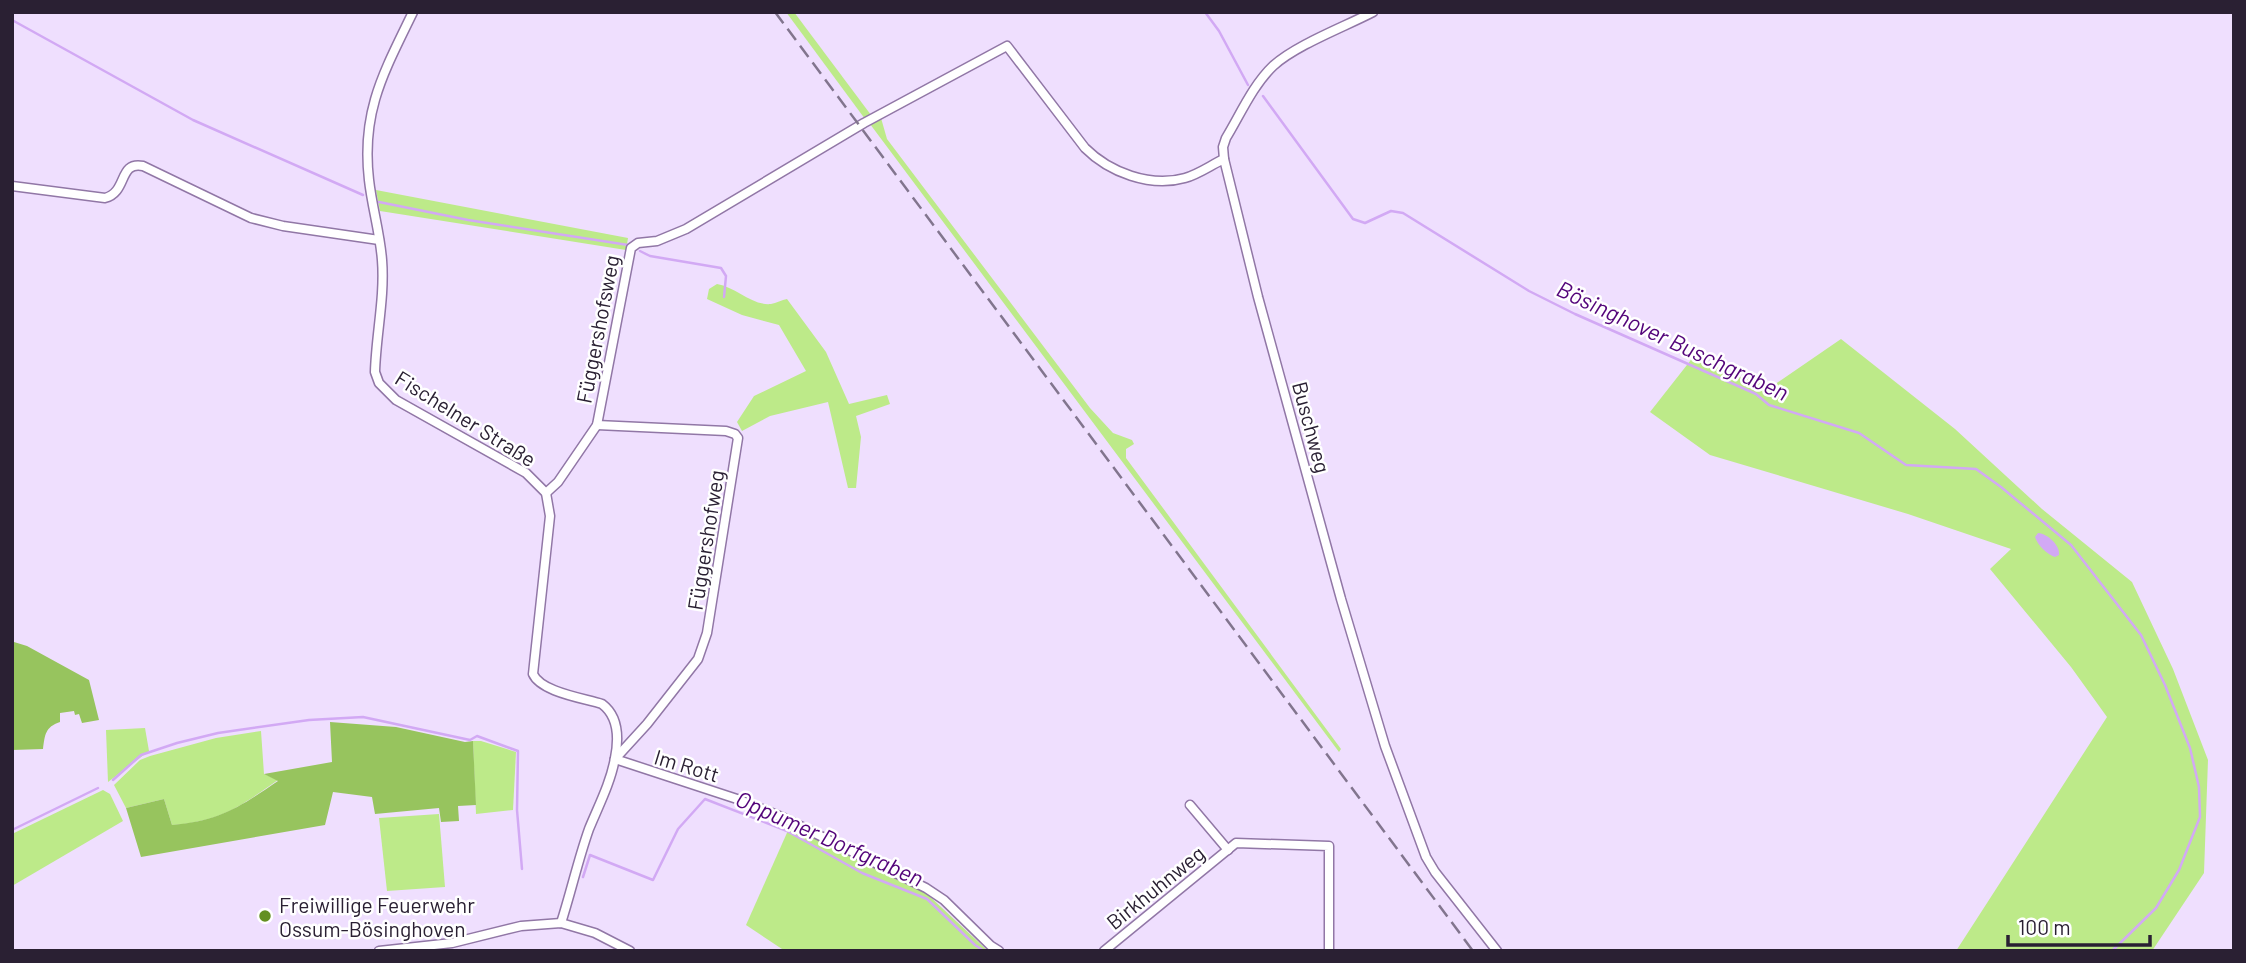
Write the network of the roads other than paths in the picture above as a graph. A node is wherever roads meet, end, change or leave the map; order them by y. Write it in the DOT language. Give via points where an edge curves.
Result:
graph roads {
  1 [pos="412,12"];
  2 [pos="1373,12"];
  3 [pos="1224,159"];
  4 [pos="12,186"];
  5 [pos="379,240"];
  6 [pos="597,425"];
  7 [pos="546,493"];
  8 [pos="615,759"];
  9 [pos="1190,805"];
  10 [pos="1228,850"];
  11 [pos="561,923"];
  12 [pos="418,949"];
  13 [pos="380,951"];
  14 [pos="630,951"];
  15 [pos="999,951"];
  16 [pos="1104,951"];
  17 [pos="1329,951"];
  18 [pos="1497,951"];
  1 -- 5 [label="street, Fischelner Straße" via="380,80 368,128 369,182"];
  2 -- 3 [label="street" via="1272,67 1226,138"];
  3 -- 6 [label="street, Függershofsweg" via="1182,179 1150,179 1113,169 1085,148 1007,46 864,123 686,229 631,248"];
  3 -- 18 [label="street, Buschweg" via="1283,389 1385,746 1434,872"];
  4 -- 5 [label="street" via="105,198 114,195 134,164 251,218"];
  5 -- 7 [label="street, Fischelner Straße" via="382,276 375,357 379,383 396,400 526,473"];
  6 -- 7 [label="street, Függershofsweg"];
  6 -- 8 [label="street, Függershofweg" via="726,431 738,438 707,634 698,659"];
  7 -- 8 [label="street, Fischelner Straße" via="550,516 533,674 545,687 609,710 614,716"];
  8 -- 11 [label="street, Fischelner Straße"];
  8 -- 15 [label="street, Im Rott" via="782,817 926,888"];
  9 -- 10 [label="street, Birkhuhnweg"];
  10 -- 16 [label="street, Birkhuhnweg"];
  10 -- 17 [label="street, Birkhuhnweg" via="1236,844 1329,846"];
  11 -- 12 [label="street" via="521,926"];
  11 -- 14 [label="street" via="595,933"];
  12 -- 13 [label="street"];
}
